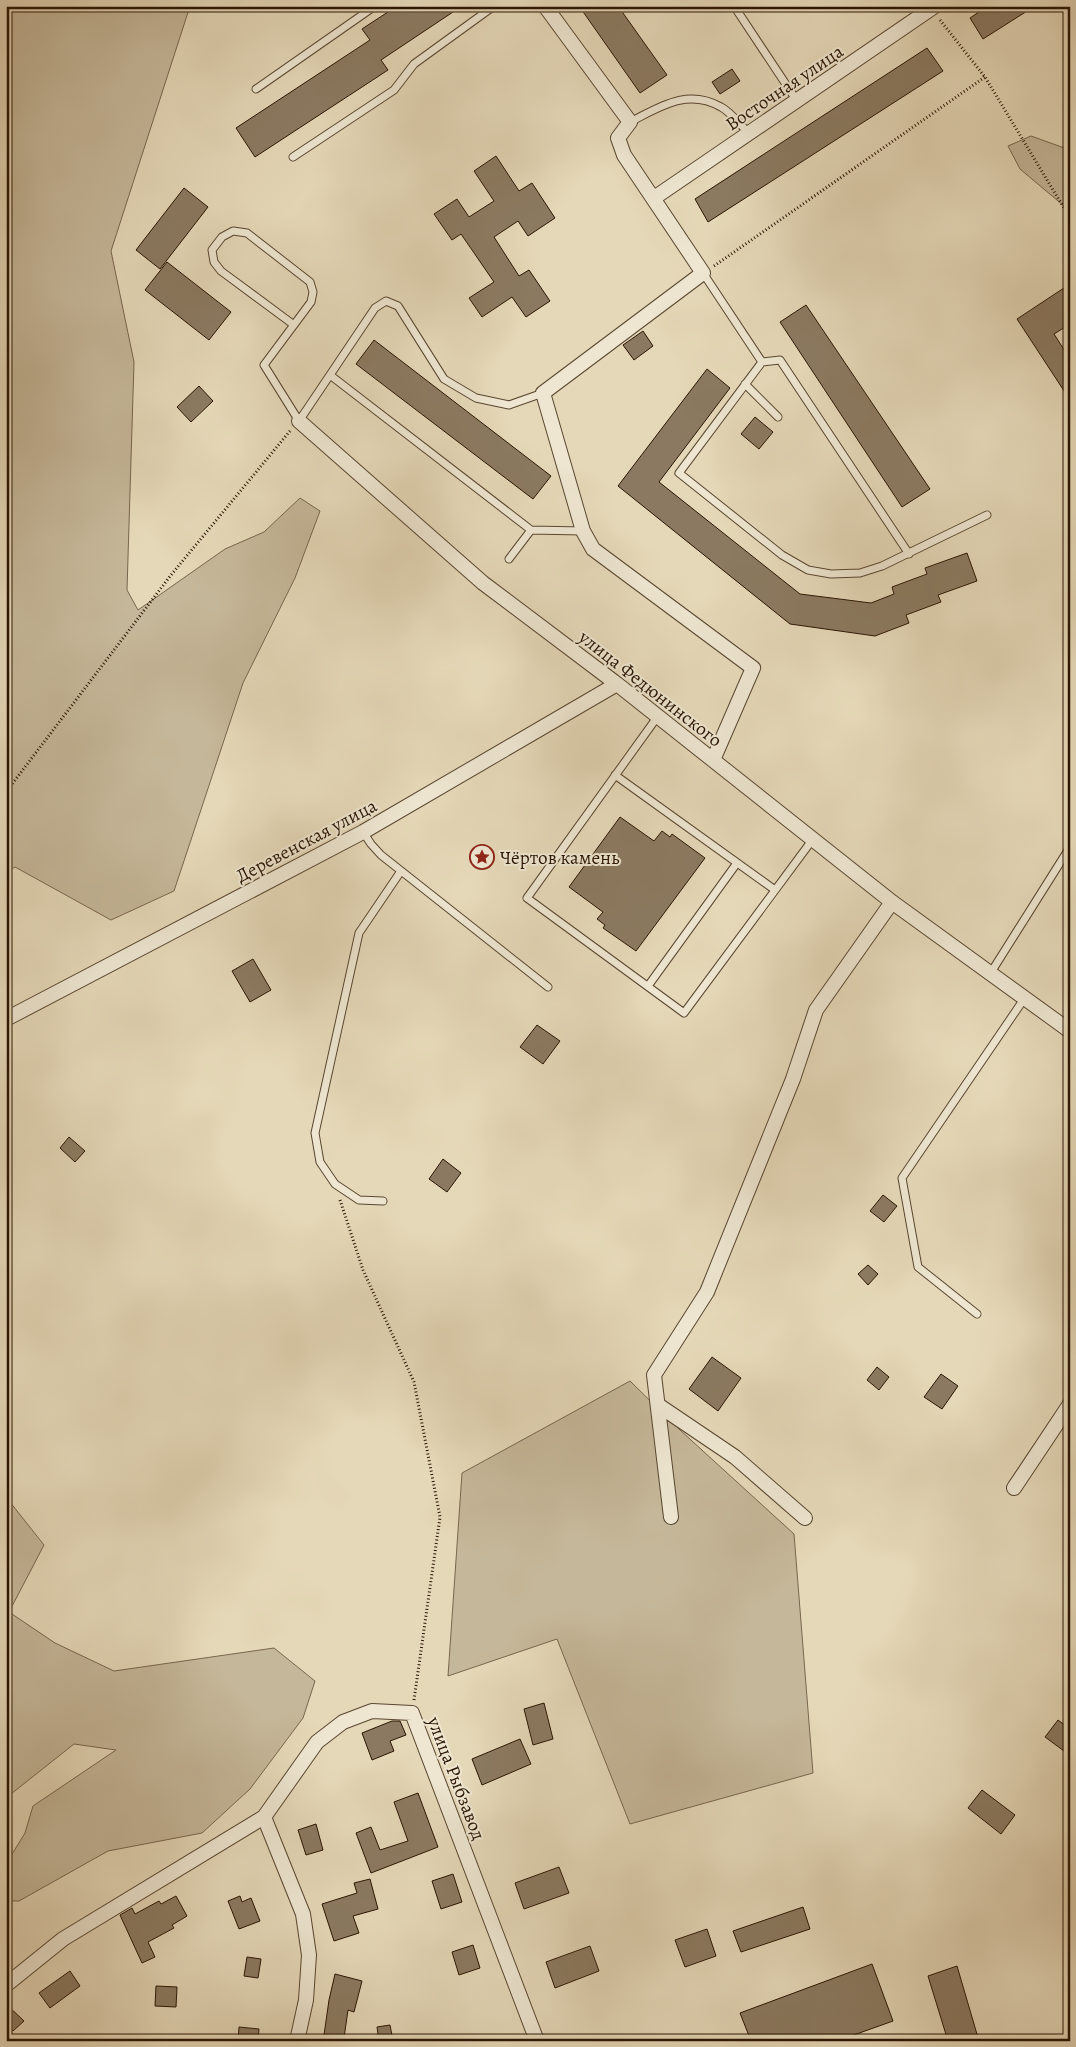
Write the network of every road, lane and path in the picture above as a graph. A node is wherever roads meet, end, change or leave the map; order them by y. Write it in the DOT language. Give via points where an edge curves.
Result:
graph roads {
  1 [pos="375,6"];
  2 [pos="494,6"];
  3 [pos="545,6"];
  4 [pos="734,6"];
  5 [pos="933,8"];
  6 [pos="985,77"];
  7 [pos="256,89"];
  8 [pos="797,100"];
  9 [pos="630,122"];
  10 [pos="749,133"];
  11 [pos="293,157"];
  12 [pos="654,198"];
  13 [pos="1070,218"];
  14 [pos="703,273"];
  15 [pos="294,325"];
  16 [pos="762,362"];
  17 [pos="330,374"];
  18 [pos="745,384"];
  19 [pos="543,393"];
  20 [pos="778,417"];
  21 [pos="299,421"];
  22 [pos="988,515"];
  23 [pos="531,530"];
  24 [pos="582,531"];
  25 [pos="909,554"];
  26 [pos="509,559"];
  27 [pos="617,684"];
  28 [pos="658,716"];
  29 [pos="713,760"];
  30 [pos="615,775"];
  31 [pos="6,792"];
  32 [pos="363,832"];
  33 [pos="813,839"];
  34 [pos="1070,847"];
  35 [pos="737,863"];
  36 [pos="401,871"];
  37 [pos="775,890"];
  38 [pos="892,902"];
  39 [pos="989,974"];
  40 [pos="648,986"];
  41 [pos="548,987"];
  42 [pos="1024,999"];
  43 [pos="6,1019"];
  44 [pos="1070,1031"];
  45 [pos="335,1184"];
  46 [pos="383,1201"];
  47 [pos="977,1314"];
  48 [pos="1070,1404"];
  49 [pos="658,1405"];
  50 [pos="1014,1488"];
  51 [pos="671,1517"];
  52 [pos="805,1518"];
  53 [pos="412,1713"];
  54 [pos="264,1817"];
  55 [pos="6,1985"];
  56 [pos="297,2041"];
  57 [pos="537,2041"];
  1 -- 7 [label="lane"];
  2 -- 11 [label="lane" via="414,64 394,90"];
  3 -- 9 [label="street"];
  4 -- 8 [label="lane"];
  5 -- 6 [label="path"];
  5 -- 8 [label="street, Восточная улица"];
  6 -- 13 [label="path"];
  6 -- 14 [label="path"];
  8 -- 10 [label="street, Восточная улица"];
  9 -- 10 [label="lane" via="674,100 701,99 722,107"];
  9 -- 12 [label="street" via="618,138 624,154"];
  10 -- 12 [label="street, Восточная улица"];
  12 -- 14 [label="street"];
  14 -- 16 [label="lane"];
  14 -- 19 [label="street"];
  15 -- 15 [label="lane" via="214,262 212,250 222,237 233,231 247,234 310,282 311,302"];
  15 -- 21 [label="lane" via="264,364"];
  16 -- 18 [label="lane"];
  16 -- 25 [label="lane" via="780,360"];
  17 -- 19 [label="lane" via="375,308 386,300 398,306 444,379 476,398 509,405"];
  17 -- 21 [label="lane"];
  17 -- 23 [label="lane"];
  18 -- 20 [label="lane"];
  18 -- 25 [label="lane" via="679,473 782,555 808,570 831,574 860,573"];
  19 -- 24 [label="street"];
  21 -- 27 [label="street, улица Федюнинского" via="484,583"];
  21 -- 31 [label="path" via="171,575"];
  22 -- 25 [label="lane"];
  23 -- 24 [label="lane"];
  23 -- 26 [label="lane"];
  24 -- 29 [label="street" via="593,550 753,668"];
  27 -- 28 [label="street, улица Федюнинского"];
  27 -- 32 [label="street, Деревенская улица"];
  28 -- 29 [label="street, улица Федюнинского"];
  28 -- 30 [label="lane"];
  29 -- 33 [label="street, улица Федюнинского"];
  30 -- 35 [label="lane"];
  30 -- 40 [label="lane" via="527,898"];
  32 -- 36 [label="lane" via="370,844"];
  32 -- 43 [label="street, Деревенская улица"];
  33 -- 37 [label="lane"];
  33 -- 38 [label="street, улица Федюнинского"];
  34 -- 39 [label="lane"];
  35 -- 37 [label="lane"];
  35 -- 40 [label="lane"];
  36 -- 41 [label="lane"];
  36 -- 45 [label="lane" via="359,933 315,1133 320,1162"];
  37 -- 40 [label="lane" via="684,1013"];
  38 -- 39 [label="street, улица Федюнинского"];
  38 -- 49 [label="street" via="816,1010 793,1079 707,1292 654,1375"];
  39 -- 42 [label="street, улица Федюнинского"];
  42 -- 44 [label="street, улица Федюнинского"];
  42 -- 47 [label="lane" via="902,1178 918,1267"];
  45 -- 46 [label="lane" via="359,1200"];
  45 -- 53 [label="path" via="363,1270 414,1382 440,1516"];
  48 -- 50 [label="street"];
  49 -- 51 [label="street"];
  49 -- 52 [label="street" via="735,1456"];
  53 -- 54 [label="street, улица Рыбзавод" via="372,1710 343,1722 317,1742"];
  53 -- 57 [label="street, улица Рыбзавод"];
  54 -- 55 [label="street, улица Рыбзавод" via="63,1940"];
  54 -- 56 [label="street" via="302,1914 309,1955 306,2000"];
}
